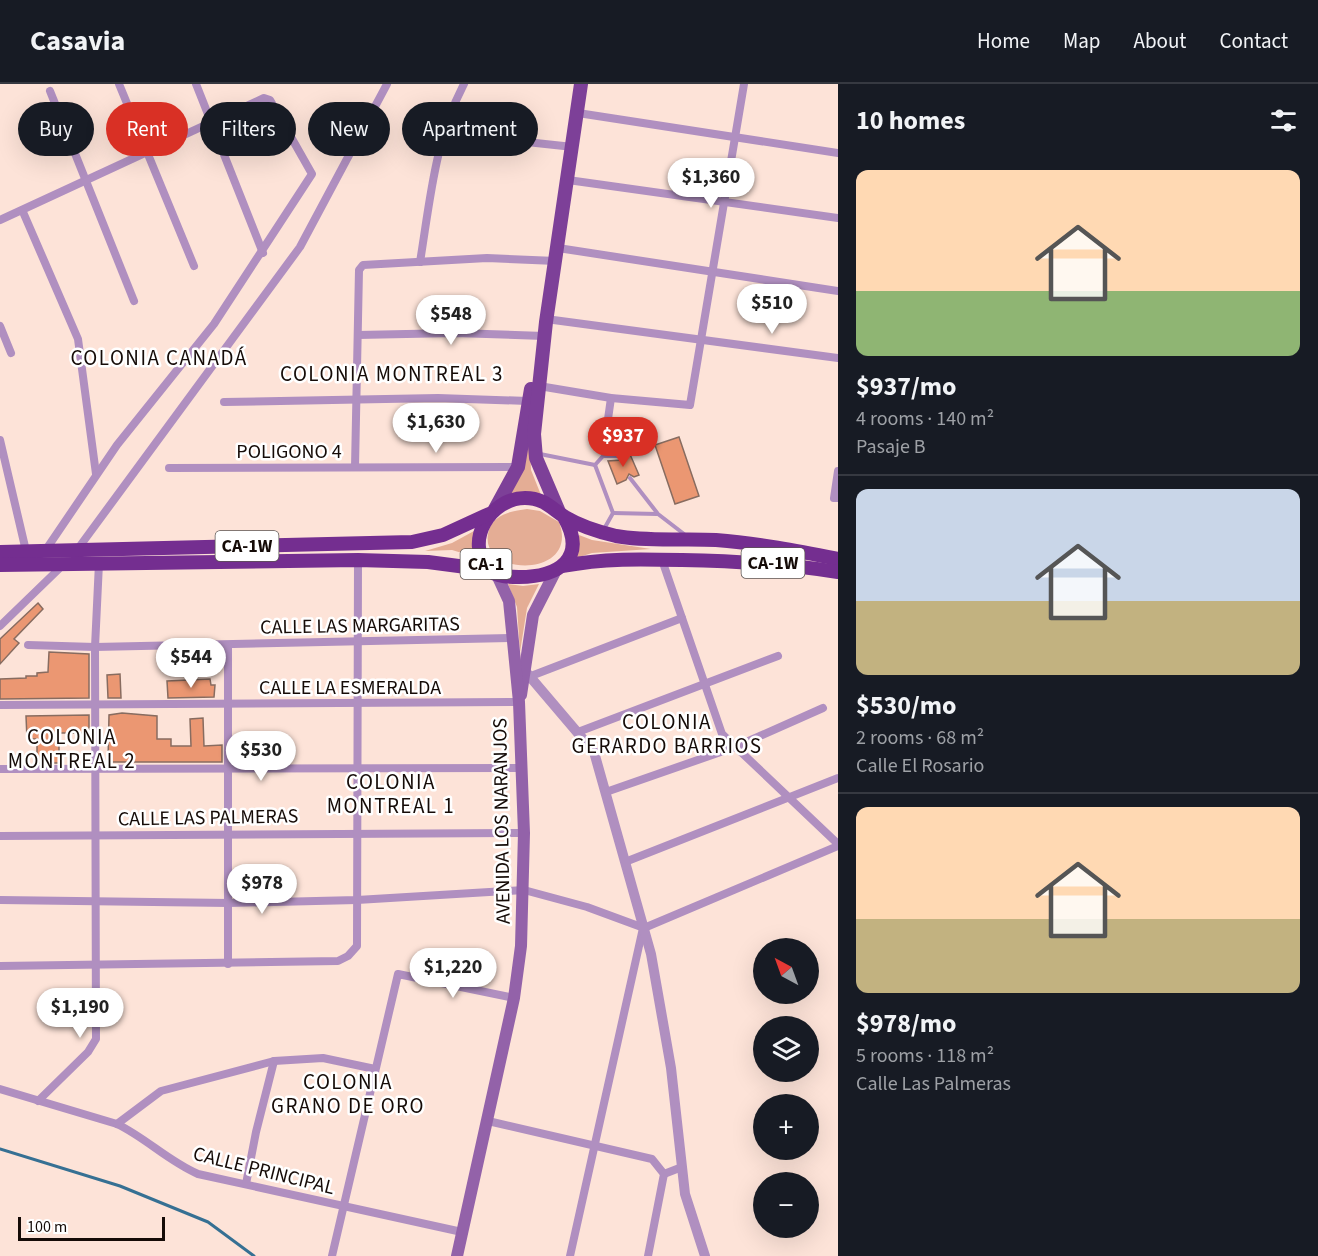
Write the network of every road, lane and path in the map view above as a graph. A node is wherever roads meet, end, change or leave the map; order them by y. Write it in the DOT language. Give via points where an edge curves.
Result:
graph roads {
  1 [pos="119,84"];
  2 [pos="196,84"];
  3 [pos="387,84"];
  4 [pos="464,84"];
  5 [pos="582,84"];
  6 [pos="744,84"];
  7 [pos="50,91"];
  8 [pos="126,102"];
  9 [pos="203,102"];
  10 [pos="256,102"];
  11 [pos="271,102"];
  12 [pos="454,102"];
  13 [pos="578,113"];
  14 [pos="736,136"];
  15 [pos="538,143"];
  16 [pos="296,146"];
  17 [pos="573,147"];
  18 [pos="838,153"];
  19 [pos="141,156"];
  20 [pos="148,156"];
  21 [pos="224,156"];
  22 [pos="437,156"];
  23 [pos="568,180"];
  24 [pos="87,182"];
  25 [pos="725,203"];
  26 [pos="23,212"];
  27 [pos="838,218"];
  28 [pos="0,220"];
  29 [pos="263,253"];
  30 [pos="557,255"];
  31 [pos="420,262"];
  32 [pos="194,266"];
  33 [pos="714,272"];
  34 [pos="838,291"];
  35 [pos="134,301"];
  36 [pos="546,319"];
  37 [pos="0,326"];
  38 [pos="358,335"];
  39 [pos="701,338"];
  40 [pos="544,341"];
  41 [pos="11,353"];
  42 [pos="838,358"];
  43 [pos="539,386"];
  44 [pos="610,398"];
  45 [pos="356,401"];
  46 [pos="528,401"];
  47 [pos="224,402"];
  48 [pos="606,433"];
  49 [pos="0,440"];
  50 [pos="535,453"];
  51 [pos="620,456"];
  52 [pos="595,465"];
  53 [pos="355,467"];
  54 [pos="518,467"];
  55 [pos="169,468"];
  56 [pos="838,471"];
  57 [pos="96,474"];
  58 [pos="630,478"];
  59 [pos="836,498"];
  60 [pos="492,512"];
  61 [pos="613,513"];
  62 [pos="562,514"];
  63 [pos="658,514"];
  64 [pos="601,532"];
  65 [pos="692,540"];
  66 [pos="77,550"];
  67 [pos="26,551"];
  68 [pos="45,551"];
  69 [pos="0,552"];
  70 [pos="838,559"];
  71 [pos="358,560"];
  72 [pos="662,560"];
  73 [pos="99,563"];
  74 [pos="64,564"];
  75 [pos="0,565"];
  76 [pos="559,569"];
  77 [pos="493,572"];
  78 [pos="838,572"];
  79 [pos="682,618"];
  80 [pos="0,626"];
  81 [pos="513,638"];
  82 [pos="357,642"];
  83 [pos="28,645"];
  84 [pos="228,645"];
  85 [pos="95,647"];
  86 [pos="778,656"];
  87 [pos="529,674"];
  88 [pos="704,682"];
  89 [pos="519,702"];
  90 [pos="95,704"];
  91 [pos="228,704"];
  92 [pos="357,704"];
  93 [pos="0,705"];
  94 [pos="823,708"];
  95 [pos="579,732"];
  96 [pos="735,747"];
  97 [pos="95,768"];
  98 [pos="229,768"];
  99 [pos="522,768"];
  100 [pos="0,769"];
  101 [pos="357,770"];
  102 [pos="838,778"];
  103 [pos="606,792"];
  104 [pos="789,798"];
  105 [pos="357,832"];
  106 [pos="524,833"];
  107 [pos="228,834"];
  108 [pos="95,835"];
  109 [pos="0,836"];
  110 [pos="838,845"];
  111 [pos="625,862"];
  112 [pos="524,890"];
  113 [pos="0,900"];
  114 [pos="357,900"];
  115 [pos="95,901"];
  116 [pos="228,903"];
  117 [pos="644,928"];
  118 [pos="228,963"];
  119 [pos="0,966"];
  120 [pos="95,966"];
  121 [pos="514,998"];
  122 [pos="274,1061"];
  123 [pos="375,1069"];
  124 [pos="0,1089"];
  125 [pos="38,1101"];
  126 [pos="488,1121"];
  127 [pos="117,1124"];
  128 [pos="595,1146"];
  129 [pos="682,1167"];
  130 [pos="664,1174"];
  131 [pos="246,1184"];
  132 [pos="343,1207"];
  133 [pos="462,1232"];
  134 [pos="332,1256"];
  135 [pos="457,1256"];
  136 [pos="570,1256"];
  137 [pos="648,1256"];
  138 [pos="705,1256"];
  1 -- 8 [label="street"];
  2 -- 9 [label="street"];
  3 -- 66 [label="street" via="300,248"];
  4 -- 12 [label="street"];
  5 -- 13 [label="main road"];
  6 -- 14 [label="street"];
  7 -- 24 [label="street"];
  10 -- 11 [label="street" via="264,98"];
  13 -- 14 [label="street"];
  13 -- 17 [label="main road"];
  14 -- 18 [label="street"];
  14 -- 25 [label="street"];
  15 -- 17 [label="street"];
  16 -- 29 [label="street" via="312,174"];
  17 -- 23 [label="main road"];
  19 -- 24 [label="street"];
  20 -- 32 [label="street"];
  21 -- 29 [label="street"];
  22 -- 31 [label="street"];
  23 -- 25 [label="street"];
  23 -- 30 [label="main road"];
  24 -- 26 [label="street"];
  24 -- 35 [label="street"];
  25 -- 27 [label="street"];
  25 -- 33 [label="street"];
  26 -- 28 [label="street"];
  26 -- 57 [label="street" via="78,339"];
  29 -- 57 [label="street"];
  30 -- 31 [label="street"];
  30 -- 33 [label="street"];
  30 -- 36 [label="main road"];
  31 -- 38 [label="street" via="363,265 359,270"];
  33 -- 34 [label="street"];
  33 -- 39 [label="street"];
  36 -- 39 [label="street"];
  36 -- 40 [label="main road"];
  37 -- 41 [label="street"];
  38 -- 40 [label="street" via="455,333"];
  38 -- 45 [label="street"];
  39 -- 42 [label="street"];
  39 -- 44 [label="street" via="691,403 687,407"];
  40 -- 43 [label="main road"];
  40 -- 46 [label="main road"];
  43 -- 44 [label="street"];
  43 -- 50 [label="main road"];
  44 -- 48 [label="street"];
  45 -- 46 [label="street"];
  45 -- 47 [label="street"];
  45 -- 53 [label="street"];
  46 -- 54 [label="main road"];
  49 -- 67 [label="street"];
  50 -- 52 [label="lane"];
  50 -- 62 [label="main road"];
  51 -- 52 [label="lane" via="603,456"];
  52 -- 61 [label="lane"];
  53 -- 54 [label="street, POLIGONO 4"];
  53 -- 55 [label="street, POLIGONO 4"];
  54 -- 60 [label="main road"];
  56 -- 59 [label="street"];
  57 -- 68 [label="street"];
  58 -- 63 [label="lane"];
  60 -- 62 [label="highway" via="524,498 544,501"];
  60 -- 66 [label="highway, CA-1W" via="443,535 412,542"];
  60 -- 77 [label="highway, CA-1" via="479,540"];
  61 -- 63 [label="lane"];
  61 -- 64 [label="lane"];
  62 -- 64 [label="highway, CA-1W"];
  62 -- 76 [label="highway" via="573,540 572,549"];
  63 -- 65 [label="lane"];
  64 -- 65 [label="highway, CA-1W" via="619,537"];
  65 -- 70 [label="highway, CA-1W"];
  66 -- 68 [label="highway, CA-1W"];
  67 -- 68 [label="highway, CA-1W"];
  67 -- 69 [label="highway, CA-1W"];
  71 -- 73 [label="highway, CA-1W"];
  71 -- 77 [label="highway, CA-1W" via="428,562"];
  71 -- 82 [label="street"];
  72 -- 76 [label="highway, CA-1W" via="619,558"];
  72 -- 78 [label="highway, CA-1W" via="792,565"];
  72 -- 79 [label="street"];
  73 -- 74 [label="highway, CA-1W"];
  73 -- 85 [label="street"];
  74 -- 75 [label="highway, CA-1W"];
  74 -- 80 [label="street"];
  76 -- 77 [label="highway, CA-1" via="531,577"];
  76 -- 87 [label="main road, AVENIDA LOS NARANJOS" via="533,615"];
  77 -- 81 [label="main road, AVENIDA LOS NARANJOS" via="509,601"];
  79 -- 87 [label="street"];
  79 -- 88 [label="street"];
  81 -- 82 [label="street, CALLE LAS MARGARITAS"];
  81 -- 89 [label="main road, AVENIDA LOS NARANJOS"];
  82 -- 84 [label="street, CALLE LAS MARGARITAS"];
  82 -- 92 [label="street"];
  83 -- 85 [label="street, CALLE LAS MARGARITAS"];
  84 -- 85 [label="street, CALLE LAS MARGARITAS"];
  84 -- 91 [label="street"];
  85 -- 90 [label="street"];
  86 -- 88 [label="street"];
  87 -- 89 [label="main road, AVENIDA LOS NARANJOS"];
  87 -- 95 [label="street"];
  88 -- 95 [label="street"];
  88 -- 96 [label="street" via="722,734"];
  89 -- 92 [label="street, CALLE LA ESMERALDA"];
  89 -- 99 [label="main road, AVENIDA LOS NARANJOS"];
  90 -- 91 [label="street, CALLE LA ESMERALDA"];
  90 -- 93 [label="street, CALLE LA ESMERALDA"];
  90 -- 97 [label="street"];
  91 -- 92 [label="street, CALLE LA ESMERALDA"];
  91 -- 98 [label="street"];
  92 -- 101 [label="street"];
  94 -- 96 [label="street"];
  95 -- 103 [label="street" via="594,752"];
  96 -- 103 [label="street"];
  96 -- 104 [label="street"];
  97 -- 98 [label="street"];
  97 -- 100 [label="street"];
  97 -- 108 [label="street"];
  98 -- 101 [label="street"];
  98 -- 107 [label="street"];
  99 -- 101 [label="street"];
  99 -- 106 [label="main road, AVENIDA LOS NARANJOS"];
  101 -- 105 [label="street"];
  102 -- 104 [label="street"];
  103 -- 111 [label="street"];
  104 -- 110 [label="street"];
  104 -- 111 [label="street"];
  105 -- 106 [label="street, CALLE LAS PALMERAS"];
  105 -- 107 [label="street, CALLE LAS PALMERAS"];
  105 -- 114 [label="street"];
  106 -- 112 [label="main road, AVENIDA LOS NARANJOS"];
  107 -- 108 [label="street, CALLE LAS PALMERAS"];
  107 -- 116 [label="street"];
  108 -- 109 [label="street, CALLE LAS PALMERAS"];
  108 -- 115 [label="street"];
  110 -- 117 [label="street"];
  111 -- 117 [label="street"];
  112 -- 114 [label="street"];
  112 -- 117 [label="street"];
  112 -- 121 [label="main road, AVENIDA LOS NARANJOS"];
  113 -- 115 [label="street"];
  114 -- 116 [label="street"];
  114 -- 118 [label="street" via="357,946 338,961"];
  115 -- 116 [label="street"];
  115 -- 120 [label="street"];
  116 -- 118 [label="street"];
  117 -- 128 [label="street"];
  117 -- 129 [label="street" via="671,1068"];
  118 -- 120 [label="street"];
  119 -- 120 [label="street"];
  120 -- 125 [label="street" via="96,1040"];
  121 -- 123 [label="street" via="398,974"];
  121 -- 126 [label="main road, AVENIDA LOS NARANJOS"];
  122 -- 123 [label="street" via="323,1058"];
  122 -- 127 [label="street" via="161,1091"];
  122 -- 131 [label="street"];
  123 -- 132 [label="street"];
  124 -- 125 [label="street, CALLE PRINCIPAL"];
  125 -- 127 [label="street, CALLE PRINCIPAL"];
  126 -- 128 [label="street"];
  126 -- 133 [label="main road, AVENIDA LOS NARANJOS"];
  127 -- 131 [label="street, CALLE PRINCIPAL" via="185,1168"];
  128 -- 130 [label="street" via="652,1159"];
  128 -- 136 [label="street"];
  129 -- 130 [label="street"];
  129 -- 138 [label="street" via="685,1194"];
  130 -- 137 [label="street"];
  131 -- 132 [label="street, CALLE PRINCIPAL"];
  132 -- 133 [label="street, CALLE PRINCIPAL"];
  132 -- 134 [label="street"];
  133 -- 135 [label="main road, AVENIDA LOS NARANJOS"];
}
